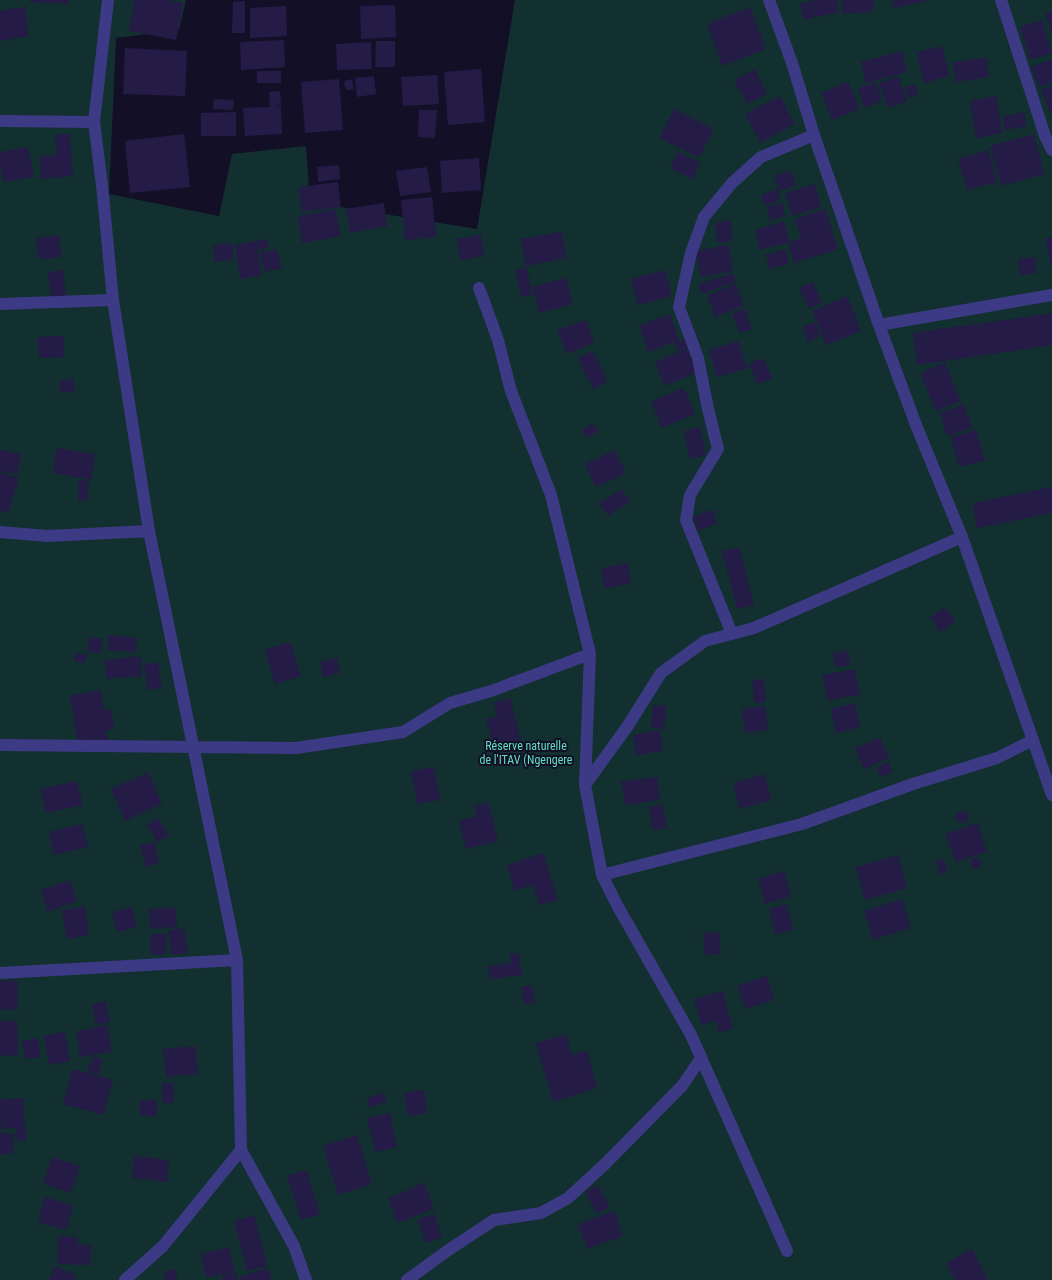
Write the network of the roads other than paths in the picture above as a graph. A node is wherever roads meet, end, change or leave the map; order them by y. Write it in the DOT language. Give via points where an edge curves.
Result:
graph roads {
  1 [pos="108,0"];
  2 [pos="768,0"];
  3 [pos="1001,0"];
  4 [pos="0,121"];
  5 [pos="94,122"];
  6 [pos="814,135"];
  7 [pos="1052,150"];
  8 [pos="479,288"];
  9 [pos="1052,295"];
  10 [pos="113,300"];
  11 [pos="0,304"];
  12 [pos="879,325"];
  13 [pos="149,531"];
  14 [pos="0,532"];
  15 [pos="962,537"];
  16 [pos="732,634"];
  17 [pos="590,654"];
  18 [pos="1033,740"];
  19 [pos="0,745"];
  20 [pos="192,746"];
  21 [pos="585,784"];
  22 [pos="1052,795"];
  23 [pos="602,875"];
  24 [pos="237,960"];
  25 [pos="0,973"];
  26 [pos="701,1058"];
  27 [pos="241,1150"];
  28 [pos="787,1251"];
  29 [pos="125,1280"];
  30 [pos="306,1280"];
  31 [pos="407,1280"];
  1 -- 5 [label="street"];
  2 -- 6 [label="street"];
  3 -- 7 [label="street"];
  4 -- 5 [label="street"];
  5 -- 10 [label="street"];
  6 -- 12 [label="street"];
  6 -- 16 [label="street" via="761,157 732,183 704,217 691,253 679,307 698,358 718,449 690,495 686,520"];
  8 -- 17 [label="street" via="512,392 551,495"];
  9 -- 12 [label="street"];
  10 -- 11 [label="street"];
  10 -- 13 [label="street"];
  12 -- 15 [label="street"];
  13 -- 14 [label="street" via="47,536"];
  13 -- 20 [label="street"];
  15 -- 16 [label="street" via="754,628"];
  15 -- 18 [label="street"];
  16 -- 21 [label="street" via="705,641 661,673"];
  17 -- 20 [label="street" via="491,691 450,702 403,732 296,748"];
  17 -- 21 [label="street"];
  18 -- 22 [label="street"];
  18 -- 23 [label="street" via="997,758 802,824"];
  19 -- 20 [label="street"];
  20 -- 24 [label="street"];
  21 -- 23 [label="street"];
  23 -- 26 [label="street"];
  24 -- 25 [label="street"];
  24 -- 27 [label="street"];
  26 -- 28 [label="street"];
  26 -- 31 [label="street" via="682,1086 568,1198 541,1213 494,1220"];
  27 -- 29 [label="street" via="163,1246"];
  27 -- 30 [label="street" via="294,1246"];
}
